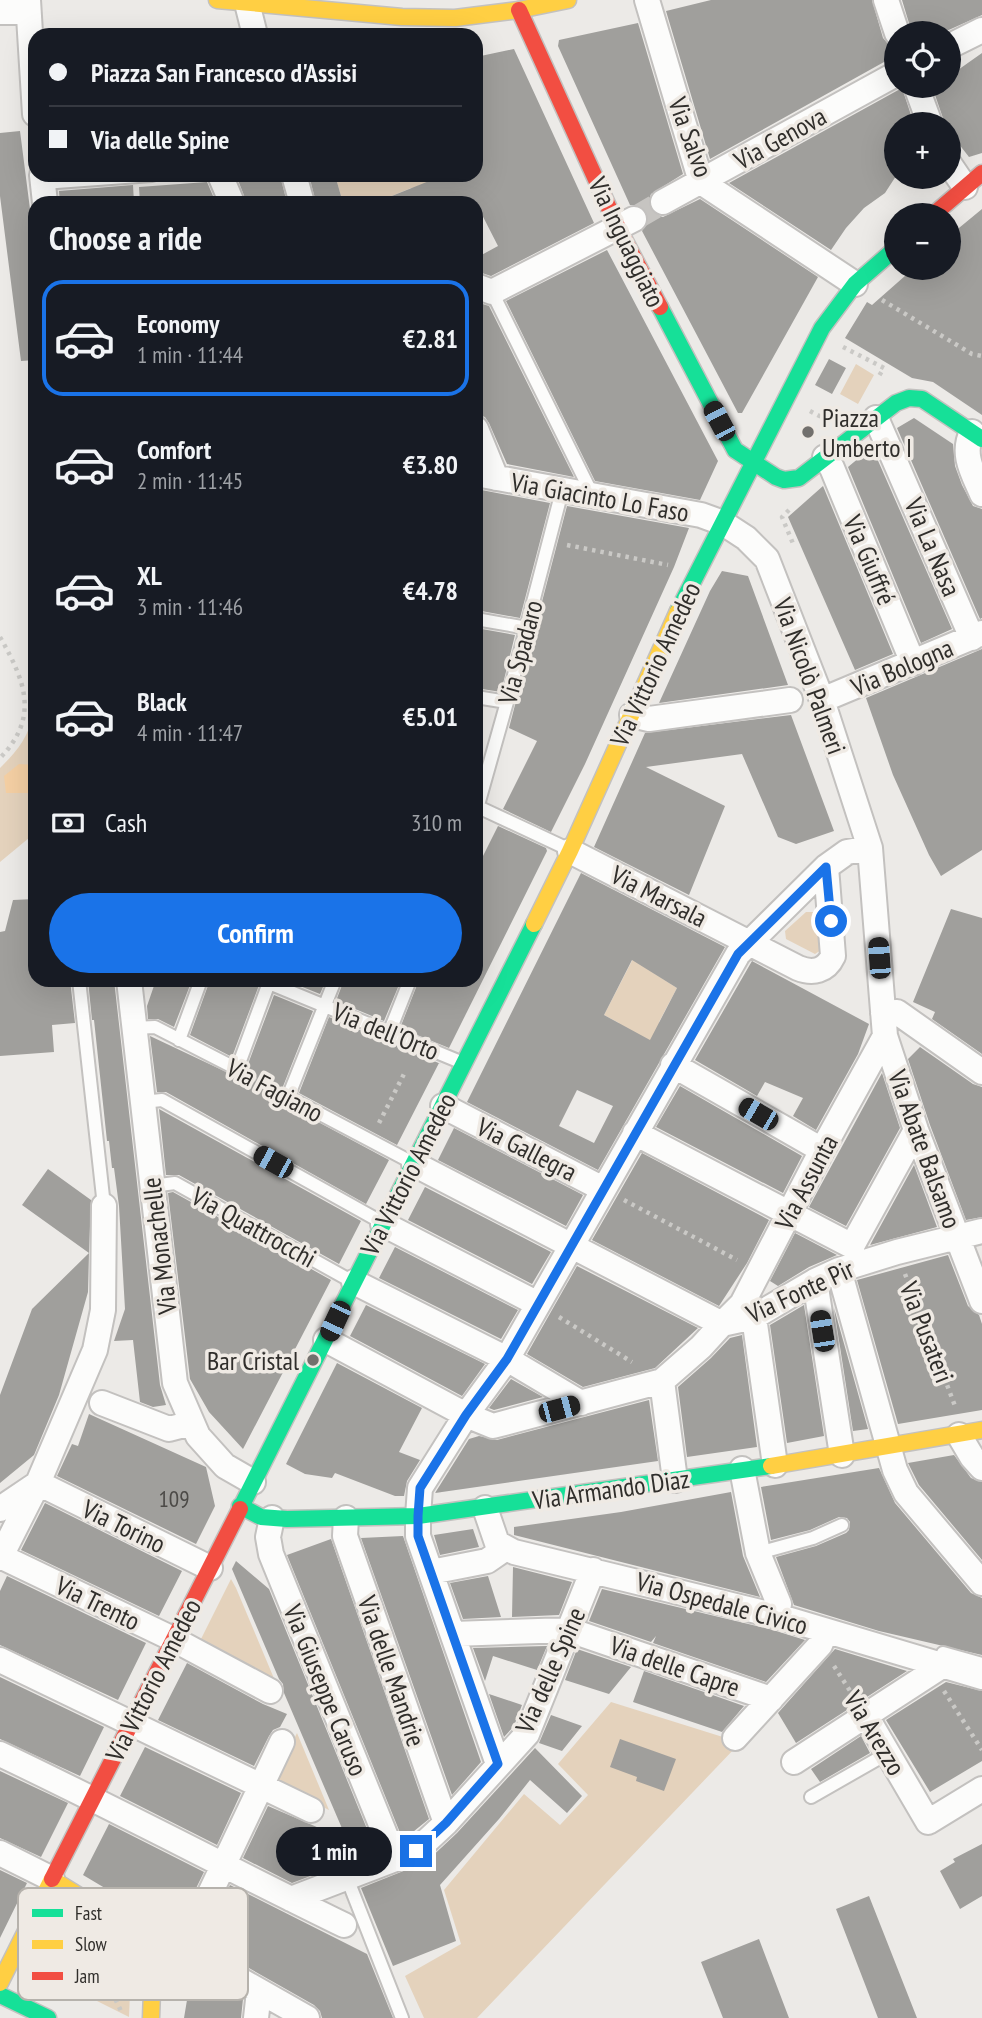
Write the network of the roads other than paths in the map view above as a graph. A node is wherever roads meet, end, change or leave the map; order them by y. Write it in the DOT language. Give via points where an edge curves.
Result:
graph roads {
  1 [pos="217,0"];
  2 [pos="568,0"];
  3 [pos="647,0"];
  4 [pos="886,0"];
  5 [pos="247,3"];
  6 [pos="28,6"];
  7 [pos="326,6"];
  8 [pos="519,10"];
  9 [pos="0,12"];
  10 [pos="893,21"];
  11 [pos="29,28"];
  12 [pos="254,28"];
  13 [pos="982,30"];
  14 [pos="961,40"];
  15 [pos="884,81"];
  16 [pos="974,180"];
  17 [pos="88,182"];
  18 [pos="701,182"];
  19 [pos="43,187"];
  20 [pos="663,202"];
  21 [pos="947,203"];
  22 [pos="626,224"];
  23 [pos="884,259"];
  24 [pos="855,284"];
  25 [pos="484,289"];
  26 [pos="876,418"];
  27 [pos="977,435"];
  28 [pos="825,457"];
  29 [pos="753,463"];
  30 [pos="486,476"];
  31 [pos="562,491"];
  32 [pos="982,494"];
  33 [pos="593,496"];
  34 [pos="723,523"];
  35 [pos="483,620"];
  36 [pos="527,628"];
  37 [pos="977,635"];
  38 [pos="913,663"];
  39 [pos="483,697"];
  40 [pos="790,700"];
  41 [pos="822,700"];
  42 [pos="508,702"];
  43 [pos="632,715"];
  44 [pos="483,787"];
  45 [pos="483,811"];
  46 [pos="870,848"];
  47 [pos="570,850"];
  48 [pos="826,867"];
  49 [pos="748,942"];
  50 [pos="80,987"];
  51 [pos="130,987"];
  52 [pos="198,987"];
  53 [pos="267,987"];
  54 [pos="280,987"];
  55 [pos="333,987"];
  56 [pos="407,987"];
  57 [pos="326,1007"];
  58 [pos="884,1024"];
  59 [pos="133,1028"];
  60 [pos="389,1033"];
  61 [pos="179,1040"];
  62 [pos="464,1063"];
  63 [pos="673,1065"];
  64 [pos="982,1072"];
  65 [pos="142,1102"];
  66 [pos="443,1106"];
  67 [pos="916,1130"];
  68 [pos="635,1133"];
  69 [pos="821,1150"];
  70 [pos="414,1164"];
  71 [pos="152,1186"];
  72 [pos="603,1189"];
  73 [pos="104,1206"];
  74 [pos="790,1212"];
  75 [pos="383,1224"];
  76 [pos="982,1231"];
  77 [pos="957,1238"];
  78 [pos="571,1246"];
  79 [pos="839,1270"];
  80 [pos="815,1281"];
  81 [pos="354,1282"];
  82 [pos="982,1301"];
  83 [pos="538,1304"];
  84 [pos="754,1317"];
  85 [pos="722,1324"];
  86 [pos="326,1340"];
  87 [pos="507,1359"];
  88 [pos="662,1381"];
  89 [pos="102,1403"];
  90 [pos="582,1403"];
  91 [pos="466,1415"];
  92 [pos="192,1423"];
  93 [pos="966,1426"];
  94 [pos="887,1447"];
  95 [pos="842,1454"];
  96 [pos="775,1465"];
  97 [pos="982,1468"];
  98 [pos="742,1469"];
  99 [pos="675,1480"];
  100 [pos="253,1482"];
  101 [pos="38,1483"];
  102 [pos="240,1506"];
  103 [pos="485,1508"];
  104 [pos="0,1509"];
  105 [pos="418,1516"];
  106 [pos="272,1518"];
  107 [pos="346,1518"];
  108 [pos="842,1525"];
  109 [pos="506,1548"];
  110 [pos="758,1553"];
  111 [pos="0,1557"];
  112 [pos="210,1568"];
  113 [pos="593,1570"];
  114 [pos="431,1572"];
  115 [pos="982,1583"];
  116 [pos="777,1616"];
  117 [pos="569,1630"];
  118 [pos="453,1634"];
  119 [pos="823,1638"];
  120 [pos="173,1639"];
  121 [pos="0,1660"];
  122 [pos="982,1664"];
  123 [pos="932,1665"];
  124 [pos="982,1677"];
  125 [pos="270,1691"];
  126 [pos="771,1699"];
  127 [pos="866,1716"];
  128 [pos="131,1723"];
  129 [pos="735,1738"];
  130 [pos="282,1742"];
  131 [pos="888,1753"];
  132 [pos="0,1754"];
  133 [pos="794,1762"];
  134 [pos="498,1764"];
  135 [pos="261,1786"];
  136 [pos="982,1789"];
  137 [pos="811,1797"];
  138 [pos="93,1798"];
  139 [pos="310,1810"];
  140 [pos="446,1823"];
  141 [pos="0,1853"];
  142 [pos="395,1859"];
  143 [pos="223,1866"];
  144 [pos="347,1878"];
  145 [pos="52,1879"];
  146 [pos="48,1888"];
  147 [pos="67,1888"];
  148 [pos="213,1888"];
  149 [pos="291,1899"];
  150 [pos="344,1925"];
  151 [pos="18,1947"];
  152 [pos="0,1983"];
  153 [pos="248,1984"];
  154 [pos="260,1991"];
  155 [pos="0,1995"];
  156 [pos="152,2000"];
  157 [pos="48,2018"];
  158 [pos="151,2018"];
  159 [pos="256,2018"];
  160 [pos="307,2018"];
  161 [pos="401,2018"];
  1 -- 5 [label="street"];
  2 -- 8 [label="street"];
  3 -- 18 [label="street, Via Salvo"];
  4 -- 10 [label="street"];
  5 -- 7 [label="street"];
  5 -- 12 [label="street"];
  6 -- 9 [label="street"];
  6 -- 11 [label="street"];
  7 -- 8 [label="street" via="402,17 455,18"];
  8 -- 22 [label="street, Via Inguaggiato"];
  13 -- 14 [label="street"];
  15 -- 18 [label="street, Via Genova"];
  16 -- 21 [label="street"];
  17 -- 19 [label="lane"];
  18 -- 20 [label="street, Via Genova"];
  18 -- 24 [label="street, Via Salvo"];
  22 -- 25 [label="street"];
  22 -- 29 [label="street, Via Inguaggiato" via="732,445"];
  23 -- 24 [label="street, Via Vittorio Amedeo"];
  24 -- 29 [label="street, Via Vittorio Amedeo" via="822,328"];
  25 -- 33 [label="lane"];
  26 -- 27 [label="street" via="904,398 922,398"];
  26 -- 28 [label="street"];
  26 -- 37 [label="street, Via La Nasa"];
  27 -- 32 [label="street" via="966,446 966,456"];
  28 -- 29 [label="street, Via Inguaggiato" via="792,480 776,477"];
  28 -- 38 [label="street, Via Giuffré"];
  29 -- 34 [label="street, Via Vittorio Amedeo"];
  30 -- 31 [label="street, Via Giacinto Lo Faso"];
  31 -- 33 [label="street, Via Giacinto Lo Faso"];
  31 -- 36 [label="lane, Via Spadaro"];
  33 -- 34 [label="street, Via Giacinto Lo Faso"];
  34 -- 41 [label="street, Via Nicolò Palmeri" via="767,559"];
  34 -- 43 [label="street, Via Vittorio Amedeo"];
  35 -- 36 [label="lane"];
  36 -- 42 [label="lane, Via Spadaro"];
  37 -- 38 [label="street, Via Bologna"];
  38 -- 41 [label="street, Via Bologna"];
  39 -- 42 [label="lane"];
  40 -- 43 [label="street" via="649,719"];
  41 -- 46 [label="street, Via Nicolò Palmeri"];
  42 -- 44 [label="lane, Via Spadaro"];
  43 -- 47 [label="street, Via Vittorio Amedeo"];
  45 -- 47 [label="lane"];
  46 -- 48 [label="street" via="847,852"];
  46 -- 58 [label="street, Via Nicolò Palmeri"];
  47 -- 49 [label="street, Via Marsala"];
  47 -- 62 [label="street, Via Vittorio Amedeo"];
  48 -- 49 [label="street"];
  48 -- 49 [label="street, Via Marsala" via="834,948 825,967 805,971"];
  49 -- 63 [label="street"];
  50 -- 73 [label="lane"];
  51 -- 59 [label="street, Via Monachelle"];
  52 -- 61 [label="lane"];
  53 -- 61 [label="lane, Via Fagiano" via="237,1069"];
  54 -- 57 [label="lane, Via dell'Orto"];
  55 -- 57 [label="lane"];
  56 -- 60 [label="lane"];
  57 -- 60 [label="lane, Via dell'Orto"];
  57 -- 70 [label="lane, Via Fagiano" via="288,1097"];
  58 -- 64 [label="street" via="897,1012"];
  58 -- 67 [label="street, Via Abate Balsamo"];
  58 -- 69 [label="street, Via Assunta"];
  59 -- 61 [label="lane, Via Fagiano" via="155,1027"];
  59 -- 65 [label="street, Via Monachelle"];
  60 -- 62 [label="lane, Via dell'Orto"];
  62 -- 66 [label="street, Via Vittorio Amedeo"];
  63 -- 68 [label="street"];
  63 -- 69 [label="street"];
  65 -- 71 [label="street, Via Monachelle"];
  65 -- 75 [label="lane" via="162,1100"];
  66 -- 70 [label="street, Via Vittorio Amedeo"];
  66 -- 72 [label="street, Via Gallegra"];
  67 -- 74 [label="street" via="852,1247"];
  67 -- 77 [label="street, Via Abate Balsamo"];
  68 -- 72 [label="street"];
  68 -- 74 [label="street"];
  69 -- 74 [label="street, Via Assunta"];
  70 -- 75 [label="street, Via Vittorio Amedeo"];
  70 -- 78 [label="street"];
  71 -- 81 [label="lane, Via Quattrocchi" via="175,1183"];
  71 -- 92 [label="street, Via Monachelle" via="175,1382"];
  72 -- 78 [label="street"];
  73 -- 101 [label="street" via="103,1310 95,1350"];
  74 -- 85 [label="street, Via Assunta" via="742,1304"];
  75 -- 81 [label="street, Via Vittorio Amedeo"];
  75 -- 83 [label="street"];
  76 -- 77 [label="street, Via Fonte Pir"];
  77 -- 79 [label="street, Via Fonte Pir"];
  77 -- 82 [label="street, Via Abate Balsamo"];
  78 -- 83 [label="street"];
  78 -- 85 [label="street"];
  79 -- 80 [label="street, Via Fonte Pir"];
  79 -- 94 [label="street"];
  80 -- 84 [label="street, Via Fonte Pir"];
  80 -- 95 [label="street"];
  81 -- 86 [label="street, Via Vittorio Amedeo"];
  81 -- 87 [label="street"];
  83 -- 87 [label="street"];
  84 -- 85 [label="street, Via Fonte Pir"];
  84 -- 96 [label="street"];
  85 -- 88 [label="street, Via Fonte Pir"];
  86 -- 91 [label="street"];
  86 -- 100 [label="street, Via Vittorio Amedeo"];
  87 -- 90 [label="street"];
  87 -- 91 [label="street"];
  88 -- 90 [label="street"];
  88 -- 99 [label="street"];
  89 -- 92 [label="street" via="169,1429"];
  90 -- 91 [label="street" via="493,1426"];
  91 -- 105 [label="street" via="420,1488"];
  92 -- 100 [label="street, Via Monachelle" via="225,1466"];
  93 -- 94 [label="street, Via Armando Diaz"];
  93 -- 97 [label="street" via="972,1457"];
  94 -- 95 [label="street, Via Armando Diaz"];
  94 -- 115 [label="street" via="906,1493"];
  95 -- 96 [label="street, Via Armando Diaz"];
  96 -- 98 [label="street, Via Armando Diaz"];
  98 -- 99 [label="street, Via Armando Diaz"];
  98 -- 110 [label="street"];
  99 -- 103 [label="street, Via Armando Diaz"];
  100 -- 102 [label="street, Via Vittorio Amedeo"];
  101 -- 104 [label="street"];
  101 -- 111 [label="street"];
  101 -- 112 [label="street, Via Torino"];
  102 -- 106 [label="street, Via Armando Diaz"];
  102 -- 112 [label="street, Via Vittorio Amedeo"];
  103 -- 105 [label="street, Via Armando Diaz"];
  103 -- 109 [label="street" via="497,1543"];
  105 -- 107 [label="street, Via Armando Diaz"];
  105 -- 114 [label="street" via="418,1536"];
  106 -- 107 [label="street, Via Armando Diaz"];
  106 -- 142 [label="street, Via Giuseppe Caruso" via="271,1554"];
  107 -- 140 [label="street, Via delle Mandrie" via="345,1536"];
  108 -- 110 [label="lane"];
  109 -- 113 [label="street, Via Ospedale Civico"];
  109 -- 114 [label="street" via="487,1561"];
  110 -- 116 [label="street" via="776,1592"];
  111 -- 120 [label="street, Via Trento"];
  112 -- 120 [label="street, Via Vittorio Amedeo"];
  113 -- 116 [label="street, Via Ospedale Civico"];
  113 -- 117 [label="street, Via delle Spine"];
  114 -- 118 [label="street"];
  116 -- 119 [label="street, Via Ospedale Civico"];
  117 -- 118 [label="street, Via delle Capre"];
  117 -- 126 [label="street, Via delle Capre"];
  117 -- 134 [label="street, Via delle Spine" via="527,1734"];
  118 -- 134 [label="street"];
  119 -- 123 [label="street, Via Ospedale Civico"];
  119 -- 126 [label="street, Via delle Capre"];
  120 -- 125 [label="street, Via Trento"];
  120 -- 128 [label="street, Via Vittorio Amedeo"];
  121 -- 128 [label="street"];
  122 -- 123 [label="lane" via="932,1651 920,1653"];
  123 -- 124 [label="street, Via Ospedale Civico"];
  123 -- 127 [label="street"];
  126 -- 129 [label="street, Via delle Capre"];
  127 -- 131 [label="street, Via Arezzo"];
  127 -- 133 [label="street"];
  128 -- 135 [label="street"];
  128 -- 138 [label="street, Via Vittorio Amedeo"];
  130 -- 135 [label="street"];
  131 -- 136 [label="street, Via Arezzo" via="928,1822"];
  131 -- 137 [label="lane"];
  132 -- 138 [label="street"];
  134 -- 140 [label="street, Via delle Spine"];
  135 -- 139 [label="street"];
  135 -- 143 [label="street"];
  138 -- 143 [label="street"];
  138 -- 145 [label="street, Via Vittorio Amedeo"];
  140 -- 142 [label="street, Via delle Spine" via="416,1851"];
  141 -- 145 [label="street"];
  142 -- 144 [label="street, Via delle Spine"];
  143 -- 148 [label="street"];
  143 -- 149 [label="street"];
  144 -- 149 [label="street, Via delle Spine"];
  144 -- 161 [label="lane"];
  145 -- 146 [label="street, Via Vittorio Amedeo"];
  145 -- 147 [label="street"];
  149 -- 150 [label="street"];
  151 -- 152 [label="street, Via Vittorio Amedeo"];
  153 -- 154 [label="street"];
  154 -- 159 [label="street"];
  154 -- 160 [label="street"];
  155 -- 157 [label="street"];
  156 -- 158 [label="street"];
}
